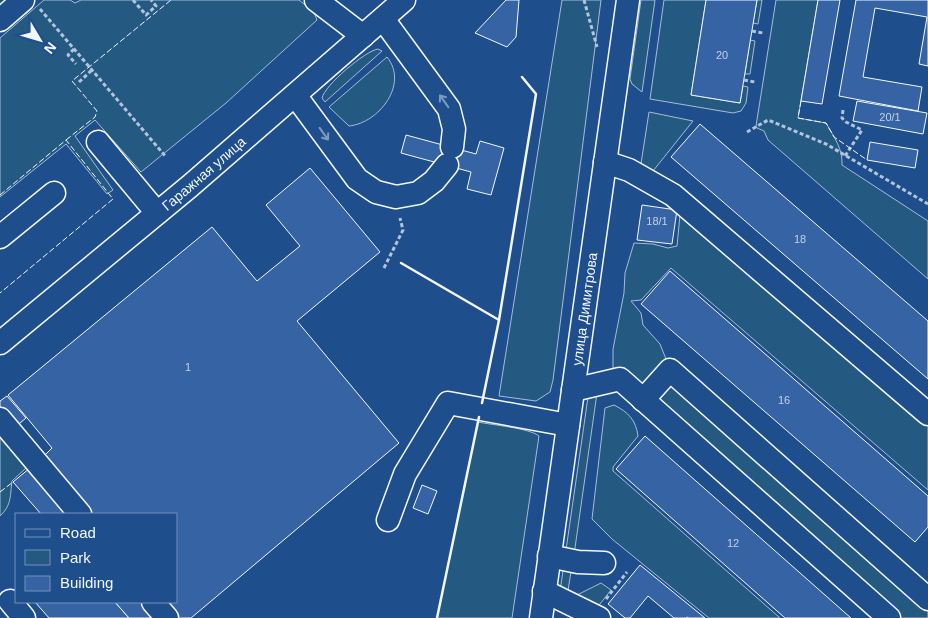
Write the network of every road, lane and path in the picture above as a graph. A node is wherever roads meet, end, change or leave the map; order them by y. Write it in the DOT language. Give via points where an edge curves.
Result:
graph roads {
  1 [pos="133,0"];
  2 [pos="151,0"];
  3 [pos="316,0"];
  4 [pos="404,0"];
  5 [pos="584,0"];
  6 [pos="628,0"];
  7 [pos="31,4"];
  8 [pos="0,20"];
  9 [pos="383,20"];
  10 [pos="752,31"];
  11 [pos="763,33"];
  12 [pos="363,36"];
  13 [pos="597,47"];
  14 [pos="74,49"];
  15 [pos="76,64"];
  16 [pos="92,70"];
  17 [pos="744,80"];
  18 [pos="79,82"];
  19 [pos="755,82"];
  20 [pos="295,94"];
  21 [pos="843,110"];
  22 [pos="747,132"];
  23 [pos="98,142"];
  24 [pos="845,156"];
  25 [pos="166,157"];
  26 [pos="605,162"];
  27 [pos="54,193"];
  28 [pos="396,198"];
  29 [pos="928,204"];
  30 [pos="157,213"];
  31 [pos="0,237"];
  32 [pos="384,268"];
  33 [pos="0,343"];
  34 [pos="573,390"];
  35 [pos="643,400"];
  36 [pos="928,414"];
  37 [pos="0,418"];
  38 [pos="568,425"];
  39 [pos="79,513"];
  40 [pos="388,520"];
  41 [pos="549,556"];
  42 [pos="604,562"];
  43 [pos="628,572"];
  44 [pos="544,591"];
  45 [pos="928,599"];
  46 [pos="154,603"];
  47 [pos="596,617"];
  48 [pos="167,618"];
  49 [pos="541,618"];
  50 [pos="889,618"];
  1 -- 2 [label="path" via="146,15 156,6"];
  3 -- 12 [label="street"];
  4 -- 9 [label="street, Гаражная улица"];
  5 -- 13 [label="path"];
  6 -- 26 [label="street, улица Димитрова"];
  7 -- 8 [label="street"];
  7 -- 14 [label="path"];
  9 -- 12 [label="street, Гаражная улица"];
  28 -- 9 [label="street, one-way" via="418,193 434,181 449,156 454,129 449,109"];
  10 -- 11 [label="path"];
  12 -- 20 [label="street, Гаражная улица"];
  14 -- 15 [label="path" via="68,54"];
  14 -- 16 [label="path"];
  16 -- 18 [label="path"];
  16 -- 25 [label="path"];
  17 -- 19 [label="path"];
  20 -- 28 [label="street, one-way" via="357,180 376,192"];
  20 -- 30 [label="street, Гаражная улица"];
  21 -- 24 [label="path" via="842,118 862,130"];
  22 -- 24 [label="path" via="768,120 826,144"];
  23 -- 30 [label="street"];
  24 -- 29 [label="path"];
  26 -- 34 [label="street, улица Димитрова"];
  26 -- 36 [label="street" via="629,170 672,195"];
  27 -- 31 [label="street"];
  28 -- 32 [label="path" via="403,230"];
  30 -- 33 [label="street, Гаражная улица"];
  34 -- 35 [label="street" via="620,379"];
  34 -- 38 [label="street, улица Димитрова"];
  35 -- 45 [label="street" via="670,370"];
  35 -- 50 [label="street"];
  37 -- 39 [label="street"];
  38 -- 40 [label="street" via="448,403 405,474"];
  38 -- 41 [label="street, улица Димитрова"];
  41 -- 42 [label="street" via="578,562"];
  41 -- 44 [label="street, улица Димитрова"];
  43 -- 47 [label="path"];
  44 -- 47 [label="street"];
  44 -- 49 [label="street, улица Димитрова"];
  46 -- 48 [label="street"];
}
